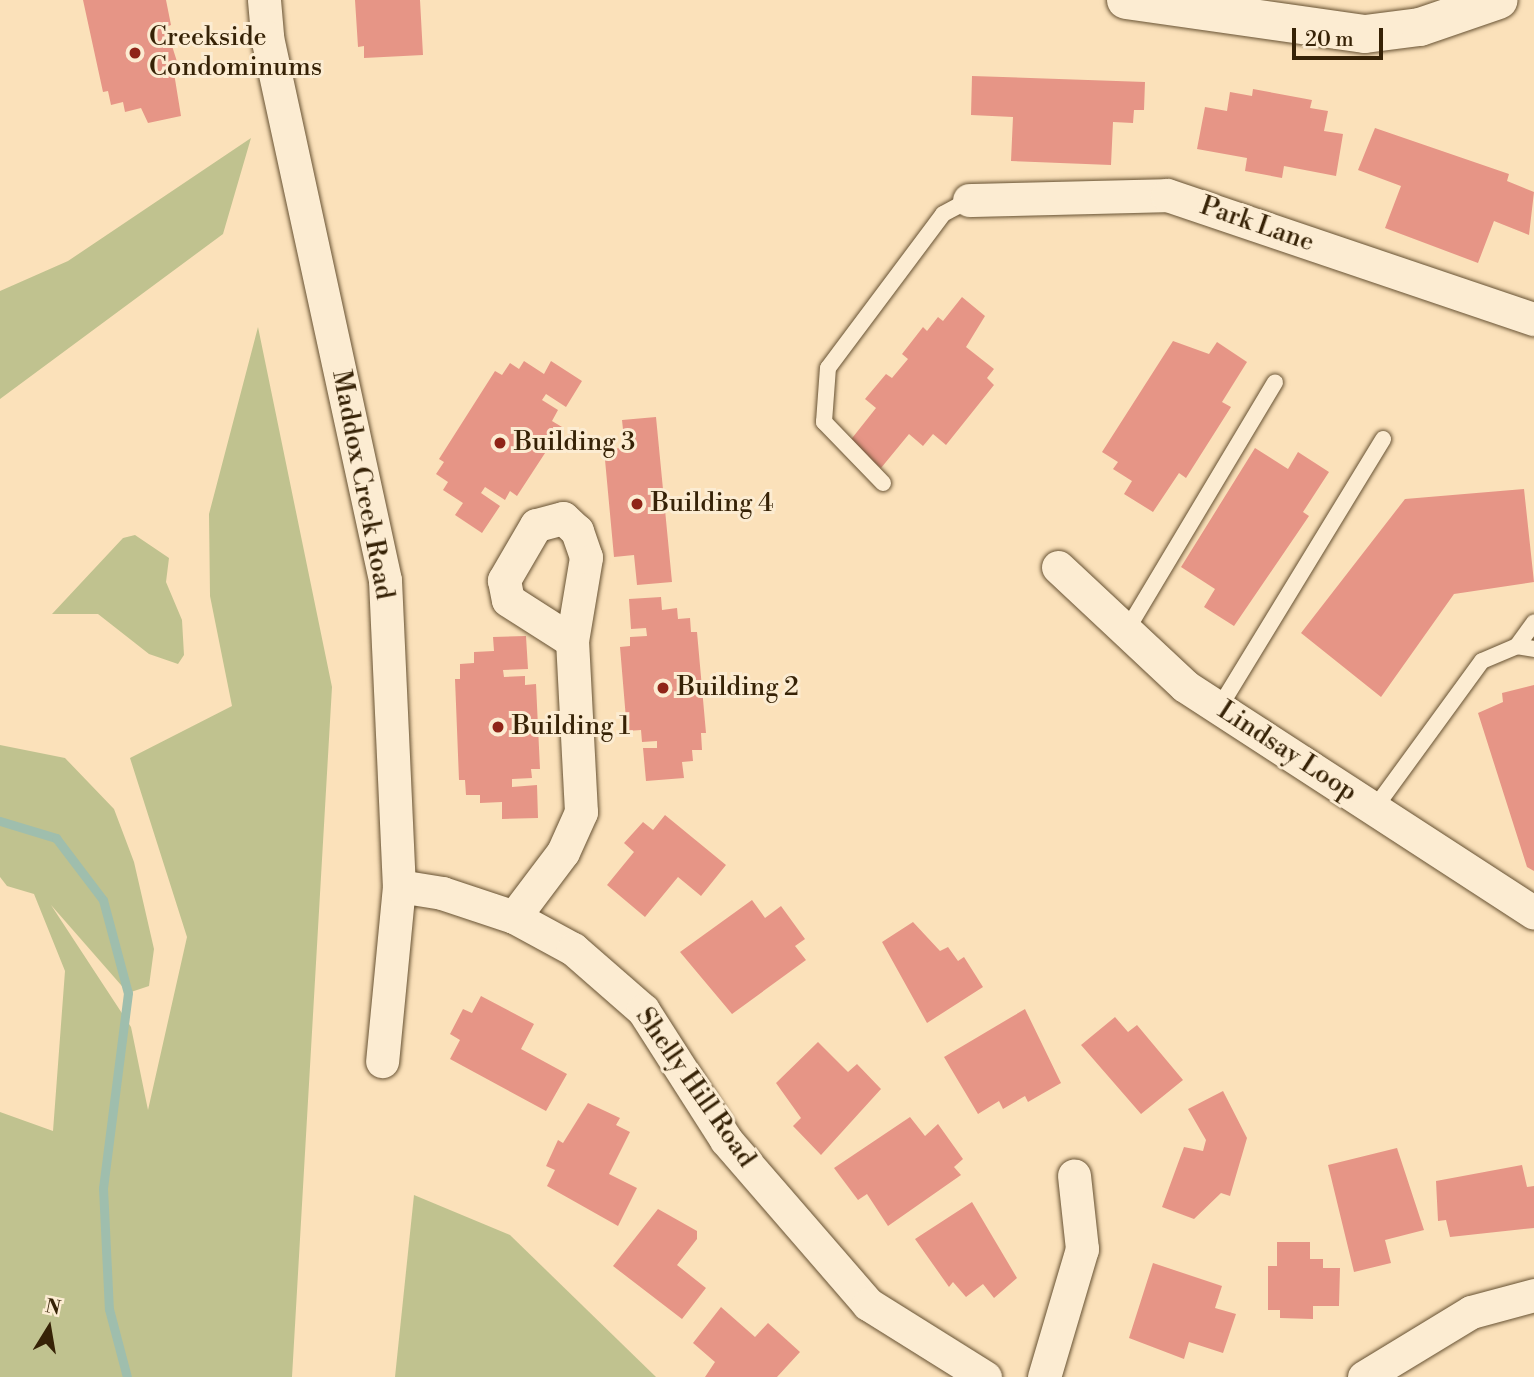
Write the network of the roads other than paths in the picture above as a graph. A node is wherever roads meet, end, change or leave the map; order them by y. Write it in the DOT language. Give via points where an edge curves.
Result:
graph roads {
  1 [pos="264,0"];
  2 [pos="1126,0"];
  3 [pos="1499,0"];
  4 [pos="969,200"];
  5 [pos="1534,318"];
  6 [pos="1275,382"];
  7 [pos="1383,439"];
  8 [pos="883,483"];
  9 [pos="1058,567"];
  10 [pos="1534,622"];
  11 [pos="1125,633"];
  12 [pos="572,641"];
  13 [pos="1517,646"];
  14 [pos="1534,649"];
  15 [pos="1219,708"];
  16 [pos="1374,809"];
  17 [pos="398,886"];
  18 [pos="1534,913"];
  19 [pos="514,917"];
  20 [pos="383,1061"];
  21 [pos="1074,1175"];
  22 [pos="1534,1295"];
  23 [pos="985,1377"];
  24 [pos="1044,1377"];
  25 [pos="1364,1377"];
  1 -- 17 [label="street, Maddox Creek Road" via="267,37 385,580"];
  2 -- 3 [label="street" via="1365,34 1420,27"];
  4 -- 5 [label="street, Park Lane" via="1167,195"];
  4 -- 8 [label="lane" via="943,214 828,368 824,422"];
  6 -- 11 [label="lane"];
  7 -- 15 [label="lane"];
  9 -- 11 [label="street, Lindsay Loop"];
  10 -- 13 [label="lane"];
  11 -- 15 [label="street, Lindsay Loop"];
  12 -- 19 [label="street" via="581,812 563,852"];
  13 -- 14 [label="lane"];
  13 -- 16 [label="lane" via="1482,662"];
  15 -- 16 [label="street, Lindsay Loop"];
  16 -- 18 [label="street, Lindsay Loop"];
  17 -- 19 [label="street, Shelly Hill Road" via="442,892"];
  17 -- 20 [label="street, Maddox Creek Road"];
  19 -- 23 [label="street, Shelly Hill Road" via="573,949 643,1010 726,1140 868,1304"];
  21 -- 24 [label="street" via="1082,1249"];
  22 -- 25 [label="street" via="1471,1312"];
}
